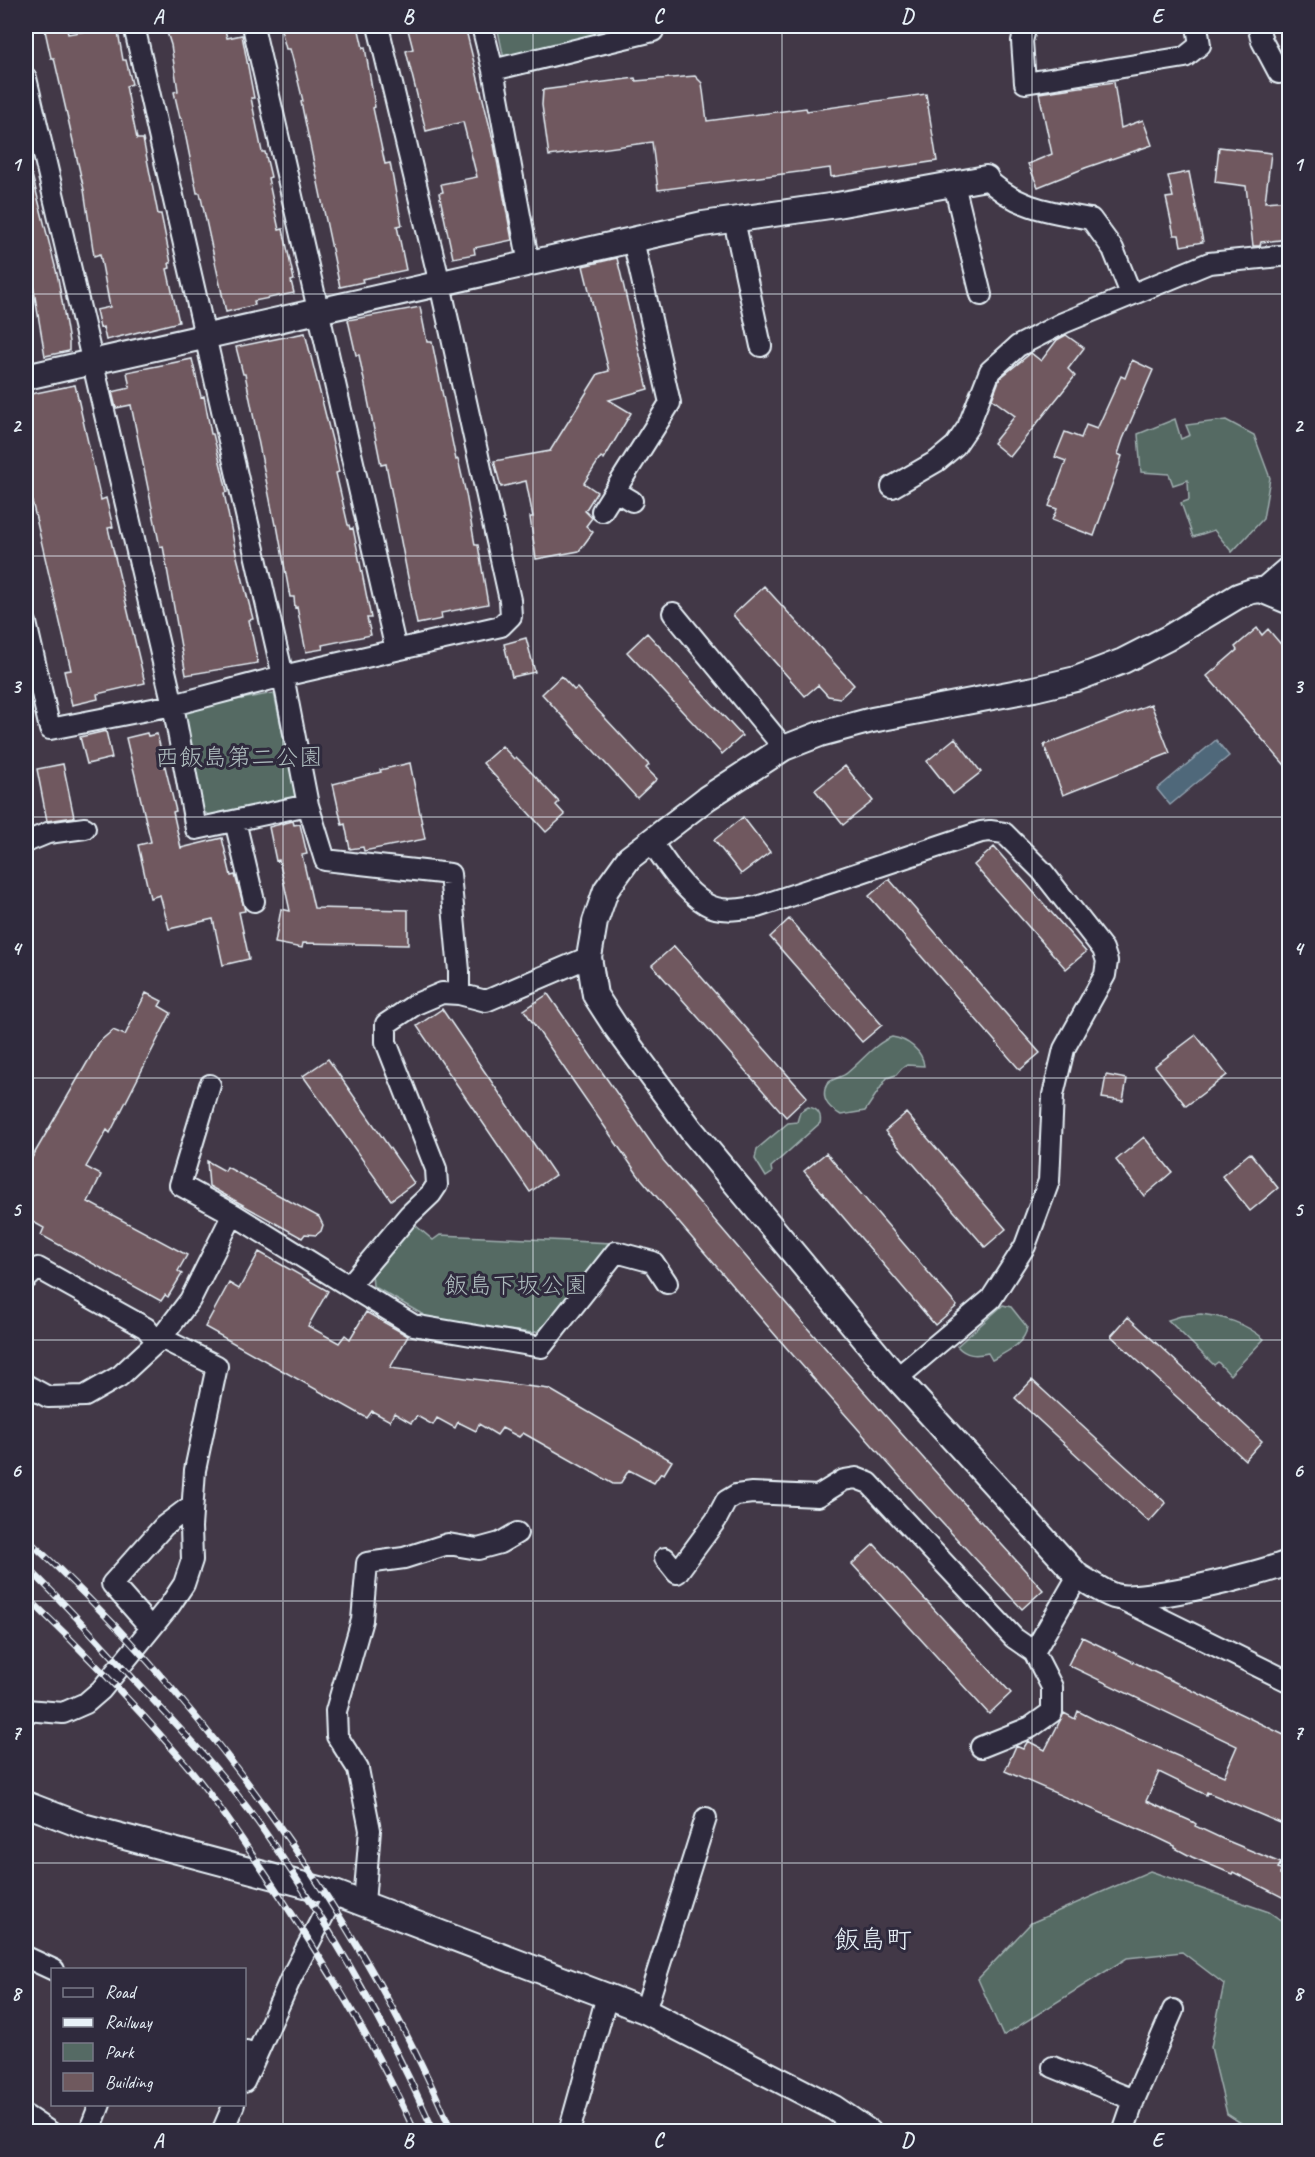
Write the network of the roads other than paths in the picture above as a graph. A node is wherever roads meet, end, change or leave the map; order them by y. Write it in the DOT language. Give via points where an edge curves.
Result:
graph roads {
  1 [pos="134,26"];
  2 [pos="253,26"];
  3 [pos="378,26"];
  4 [pos="482,26"];
  5 [pos="651,26"];
  6 [pos="1026,26"];
  7 [pos="1197,26"];
  8 [pos="1258,26"];
  9 [pos="493,70"];
  10 [pos="1280,73"];
  11 [pos="26,78"];
  12 [pos="986,178"];
  13 [pos="954,184"];
  14 [pos="734,220"];
  15 [pos="633,240"];
  16 [pos="1290,255"];
  17 [pos="529,264"];
  18 [pos="440,284"];
  19 [pos="1131,294"];
  20 [pos="981,295"];
  21 [pos="318,312"];
  22 [pos="205,338"];
  23 [pos="761,346"];
  24 [pos="93,362"];
  25 [pos="26,377"];
  26 [pos="892,487"];
  27 [pos="615,491"];
  28 [pos="632,501"];
  29 [pos="602,511"];
  30 [pos="1290,565"];
  31 [pos="1261,590"];
  32 [pos="1290,602"];
  33 [pos="673,613"];
  34 [pos="26,623"];
  35 [pos="396,650"];
  36 [pos="283,676"];
  37 [pos="173,705"];
  38 [pos="784,748"];
  39 [pos="308,805"];
  40 [pos="235,821"];
  41 [pos="85,828"];
  42 [pos="651,841"];
  43 [pos="26,842"];
  44 [pos="254,901"];
  45 [pos="589,957"];
  46 [pos="459,994"];
  47 [pos="210,1084"];
  48 [pos="233,1214"];
  49 [pos="26,1279"];
  50 [pos="667,1283"];
  51 [pos="349,1286"];
  52 [pos="159,1340"];
  53 [pos="897,1378"];
  54 [pos="26,1385"];
  55 [pos="192,1505"];
  56 [pos="517,1533"];
  57 [pos="664,1558"];
  58 [pos="1290,1562"];
  59 [pos="1078,1576"];
  60 [pos="1115,1596"];
  61 [pos="150,1627"];
  62 [pos="1034,1652"];
  63 [pos="1290,1682"];
  64 [pos="26,1710"];
  65 [pos="981,1747"];
  66 [pos="26,1804"];
  67 [pos="706,1818"];
  68 [pos="335,1893"];
  69 [pos="364,1903"];
  70 [pos="26,1957"];
  71 [pos="51,1969"];
  72 [pos="608,1996"];
  73 [pos="1173,2010"];
  74 [pos="645,2012"];
  75 [pos="250,2053"];
  76 [pos="1053,2067"];
  77 [pos="246,2072"];
  78 [pos="1134,2100"];
  79 [pos="99,2106"];
  80 [pos="233,2106"];
  81 [pos="26,2116"];
  82 [pos="50,2132"];
  83 [pos="90,2132"];
  84 [pos="222,2132"];
  85 [pos="569,2132"];
  86 [pos="868,2132"];
  87 [pos="1123,2132"];
  1 -- 22 [label="street"];
  2 -- 21 [label="street"];
  3 -- 18 [label="street"];
  4 -- 9 [label="street"];
  5 -- 9 [label="street" via="653,31"];
  6 -- 7 [label="street" via="1025,83 1185,57 1200,45"];
  8 -- 10 [label="street"];
  9 -- 17 [label="street"];
  11 -- 24 [label="street"];
  12 -- 13 [label="street"];
  12 -- 19 [label="street" via="1015,201 1091,219 1113,249"];
  13 -- 14 [label="street"];
  13 -- 20 [label="street"];
  14 -- 15 [label="street"];
  14 -- 23 [label="street"];
  15 -- 17 [label="street"];
  15 -- 27 [label="street" via="670,403"];
  16 -- 19 [label="street" via="1209,263"];
  17 -- 18 [label="street"];
  18 -- 21 [label="street"];
  18 -- 35 [label="street" via="511,616 501,627"];
  19 -- 26 [label="street" via="1018,346 990,371 969,427 955,446"];
  21 -- 22 [label="street"];
  21 -- 35 [label="street"];
  22 -- 24 [label="street"];
  22 -- 36 [label="street"];
  24 -- 25 [label="street"];
  24 -- 37 [label="street"];
  27 -- 28 [label="street"];
  27 -- 29 [label="street"];
  30 -- 31 [label="street"];
  31 -- 32 [label="street"];
  31 -- 38 [label="street" via="1238,596 1132,657 1076,679 872,720"];
  33 -- 38 [label="street"];
  34 -- 37 [label="street" via="50,729"];
  35 -- 36 [label="street"];
  36 -- 37 [label="street"];
  36 -- 39 [label="street"];
  37 -- 40 [label="street" via="196,829"];
  38 -- 42 [label="street" via="707,798"];
  39 -- 40 [label="street"];
  39 -- 46 [label="street" via="325,860 450,874"];
  40 -- 44 [label="street"];
  41 -- 43 [label="street" via="48,833"];
  42 -- 45 [label="street" via="629,858 606,890 595,921"];
  42 -- 53 [label="street" via="668,866 707,905 730,910 757,907 981,832 1004,833 1042,872 1102,949 1107,961 1105,975 1064,1050 1053,1095 1049,1181 1025,1246 991,1299"];
  45 -- 46 [label="street" via="486,1001"];
  45 -- 53 [label="street" via="596,995 615,1026 692,1131"];
  46 -- 51 [label="street" via="442,993 386,1024 386,1042 436,1169 436,1185"];
  47 -- 48 [label="street" via="180,1185"];
  48 -- 51 [label="street"];
  48 -- 52 [label="street" via="190,1300"];
  49 -- 52 [label="street" via="38,1268 146,1328"];
  50 -- 51 [label="street" via="653,1262 616,1252 542,1347 413,1325"];
  52 -- 54 [label="street" via="120,1376 86,1396 48,1397"];
  52 -- 55 [label="street" via="217,1366 195,1470"];
  53 -- 59 [label="street"];
  55 -- 61 [label="street" via="192,1560 184,1584"];
  55 -- 61 [label="street" via="164,1526 112,1584"];
  56 -- 69 [label="street" via="478,1549 448,1544 404,1558 368,1563 362,1620 336,1711 337,1736 358,1768 370,1830"];
  57 -- 62 [label="street" via="677,1573 726,1501 736,1495 818,1496 844,1480 856,1478 869,1483 1014,1638"];
  58 -- 60 [label="street" via="1244,1577 1146,1596"];
  59 -- 60 [label="street"];
  59 -- 62 [label="street"];
  60 -- 63 [label="street"];
  61 -- 64 [label="street" via="101,1690 86,1703 63,1713"];
  62 -- 65 [label="street" via="1052,1688 1052,1712 1031,1727"];
  66 -- 68 [label="street" via="84,1826"];
  67 -- 74 [label="street"];
  68 -- 69 [label="street"];
  68 -- 75 [label="street"];
  69 -- 72 [label="street"];
  70 -- 71 [label="street"];
  72 -- 74 [label="street"];
  72 -- 85 [label="street"];
  73 -- 78 [label="street"];
  74 -- 86 [label="street" via="834,2108"];
  75 -- 77 [label="street"];
  76 -- 78 [label="street"];
  78 -- 87 [label="street"];
  79 -- 83 [label="street"];
  80 -- 84 [label="street"];
  81 -- 82 [label="street"];
}
